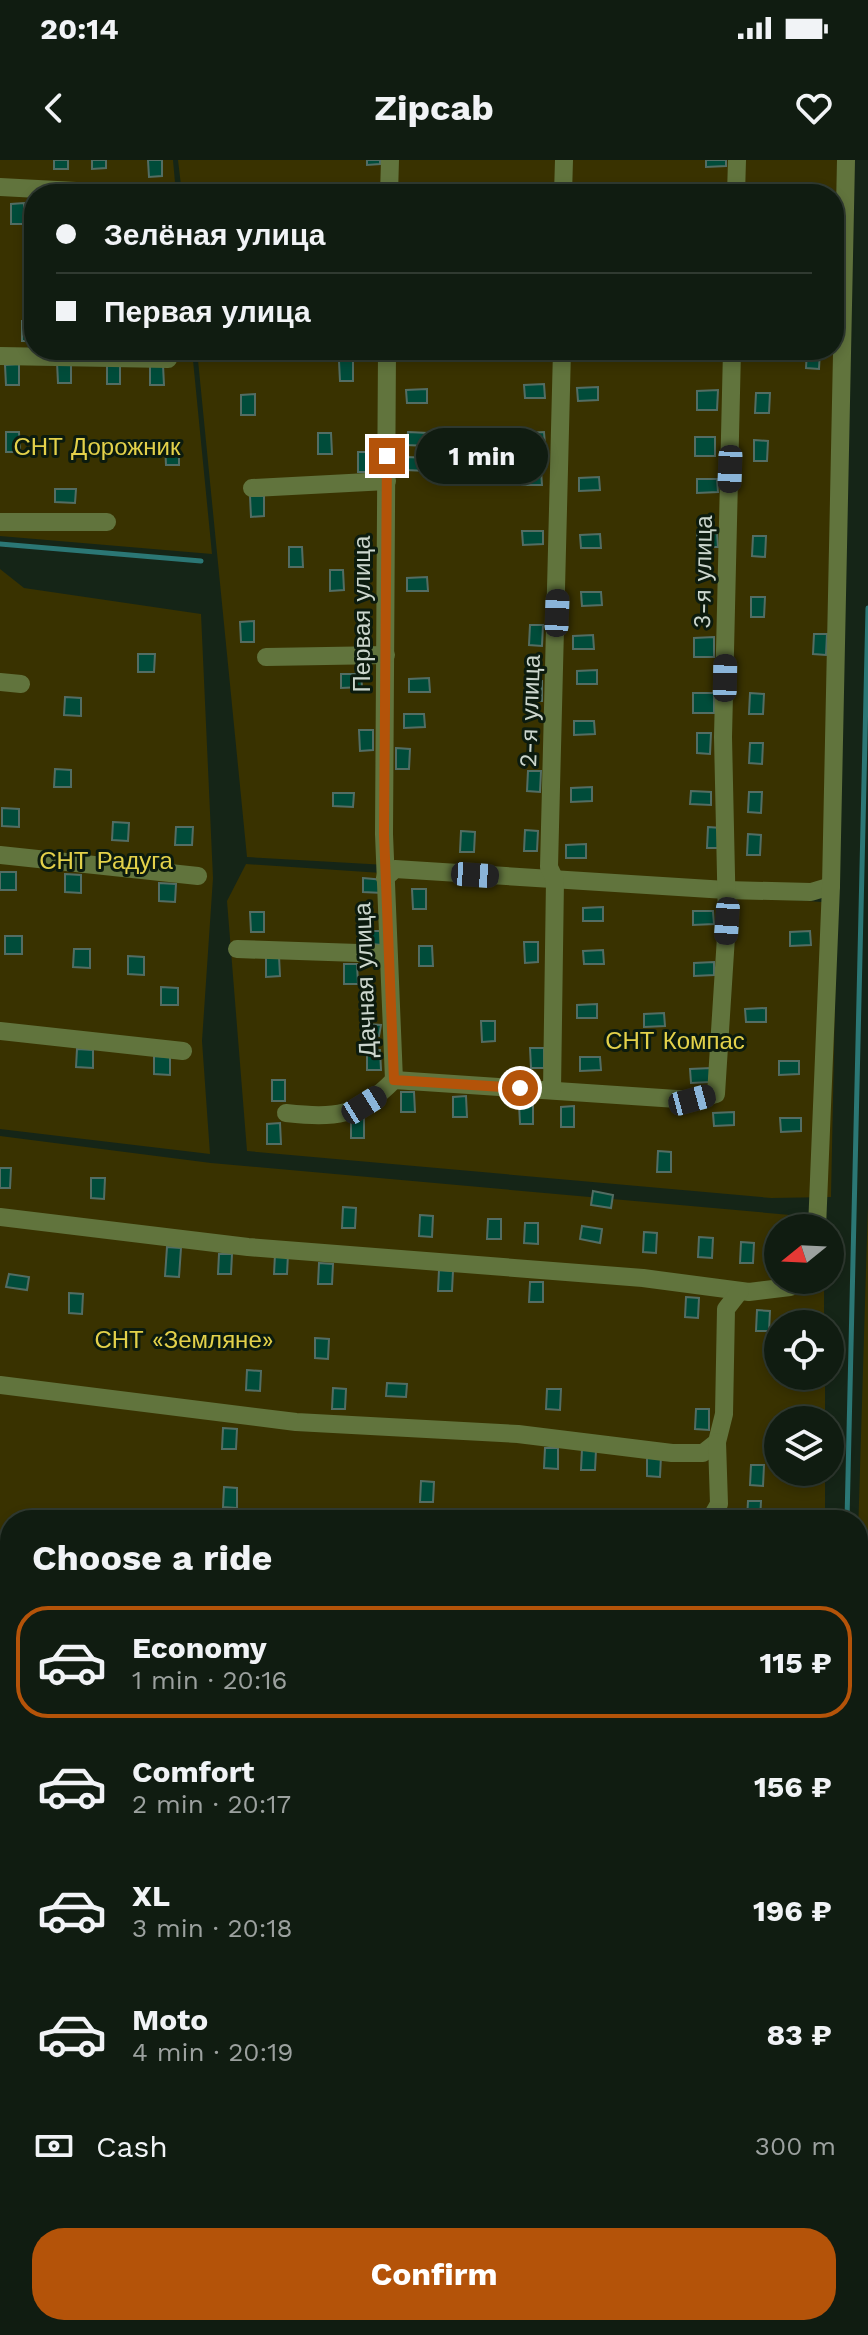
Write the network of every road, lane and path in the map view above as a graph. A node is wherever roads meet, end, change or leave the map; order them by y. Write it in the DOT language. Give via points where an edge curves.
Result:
graph roads {
  1 [pos="390,160"];
  2 [pos="564,160"];
  3 [pos="737,160"];
  4 [pos="846,160"];
  5 [pos="389,184"];
  6 [pos="563,184"];
  7 [pos="736,184"];
  8 [pos="0,187"];
  9 [pos="24,188"];
  10 [pos="844,257"];
  11 [pos="0,356"];
  12 [pos="24,356"];
  13 [pos="387,360"];
  14 [pos="562,360"];
  15 [pos="732,360"];
  16 [pos="842,360"];
  17 [pos="387,481"];
  18 [pos="252,488"];
  19 [pos="0,522"];
  20 [pos="107,522"];
  21 [pos="386,655"];
  22 [pos="266,657"];
  23 [pos="0,682"];
  24 [pos="21,684"];
  25 [pos="0,855"];
  26 [pos="198,876"];
  27 [pos="385,878"];
  28 [pos="555,880"];
  29 [pos="831,886"];
  30 [pos="726,890"];
  31 [pos="237,949"];
  32 [pos="388,954"];
  33 [pos="0,1031"];
  34 [pos="183,1051"];
  35 [pos="394,1080"];
  36 [pos="552,1090"];
  37 [pos="286,1113"];
  38 [pos="818,1214"];
  39 [pos="0,1217"];
  40 [pos="764,1289"];
  41 [pos="740,1291"];
  42 [pos="0,1385"];
  43 [pos="717,1442"];
  44 [pos="716,1510"];
  1 -- 5 [label="street"];
  2 -- 6 [label="street"];
  3 -- 7 [label="street"];
  4 -- 10 [label="street"];
  8 -- 9 [label="street"];
  11 -- 12 [label="street"];
  13 -- 17 [label="street, Первая улица"];
  14 -- 28 [label="street, 2-я улица" via="549,867"];
  15 -- 30 [label="street, 3-я улица" via="723,737"];
  16 -- 29 [label="street"];
  17 -- 18 [label="street"];
  17 -- 21 [label="street, Первая улица"];
  19 -- 20 [label="street"];
  21 -- 22 [label="street"];
  21 -- 27 [label="street, Первая улица"];
  23 -- 24 [label="street"];
  25 -- 26 [label="street"];
  27 -- 28 [label="street" via="395,869"];
  27 -- 32 [label="street, Дачная улица"];
  28 -- 30 [label="street"];
  28 -- 36 [label="street, 2-я улица"];
  29 -- 30 [label="street" via="811,892"];
  29 -- 38 [label="street"];
  30 -- 36 [label="street, 3-я улица" via="716,1094 692,1100"];
  31 -- 32 [label="street"];
  32 -- 35 [label="street, Дачная улица"];
  33 -- 34 [label="street"];
  35 -- 36 [label="street"];
  35 -- 37 [label="street" via="350,1113"];
  39 -- 41 [label="street" via="248,1247 629,1276"];
  40 -- 41 [label="street"];
  41 -- 43 [label="street" via="726,1309 724,1414"];
  42 -- 43 [label="street" via="296,1422 518,1434 672,1453 703,1453"];
  43 -- 44 [label="street"];
}
